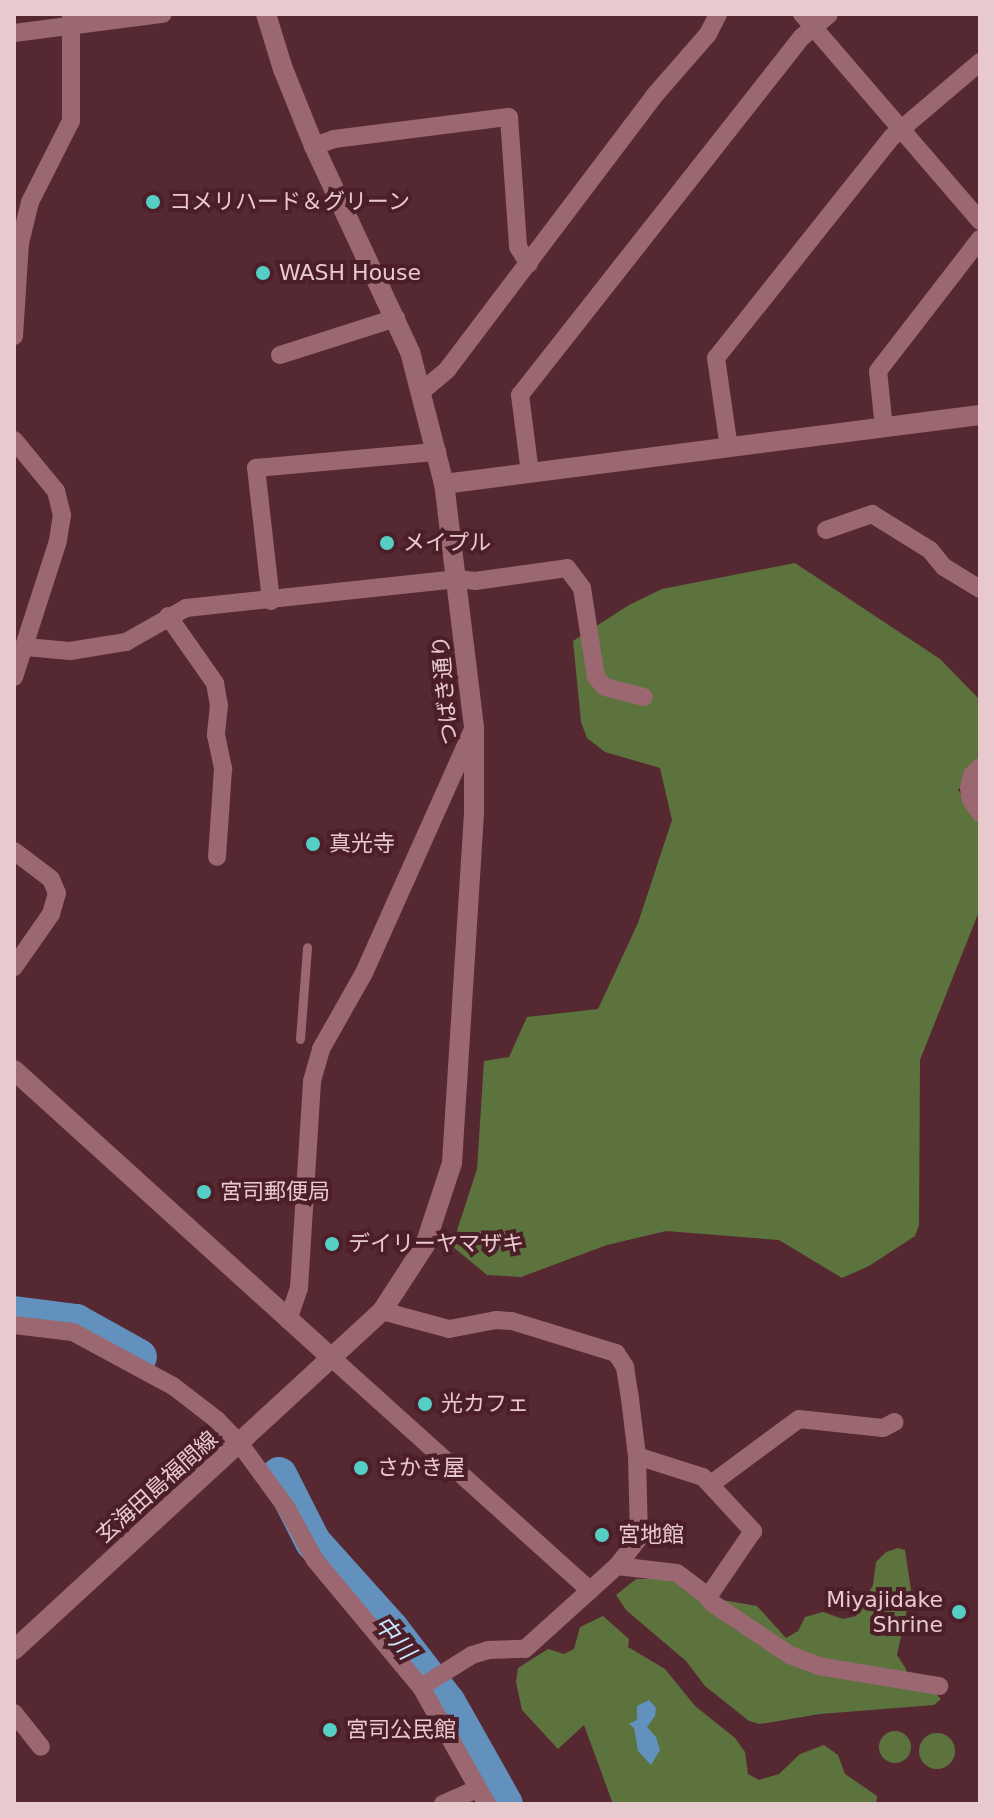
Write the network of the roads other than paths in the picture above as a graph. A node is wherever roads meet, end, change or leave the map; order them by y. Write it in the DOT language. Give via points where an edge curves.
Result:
graph roads {
  1 [pos="163,14"];
  2 [pos="266,14"];
  3 [pos="718,14"];
  4 [pos="829,14"];
  5 [pos="71,20"];
  6 [pos="808,21"];
  7 [pos="14,33"];
  8 [pos="980,62"];
  9 [pos="901,129"];
  10 [pos="314,146"];
  11 [pos="22,198"];
  12 [pos="980,221"];
  13 [pos="980,239"];
  14 [pos="529,264"];
  15 [pos="396,318"];
  16 [pos="14,336"];
  17 [pos="280,355"];
  18 [pos="422,391"];
  19 [pos="980,415"];
  20 [pos="884,428"];
  21 [pos="14,440"];
  22 [pos="729,448"];
  23 [pos="437,452"];
  24 [pos="530,473"];
  25 [pos="444,484"];
  26 [pos="826,530"];
  27 [pos="457,579"];
  28 [pos="980,589"];
  29 [pos="271,601"];
  30 [pos="168,616"];
  31 [pos="26,647"];
  32 [pos="14,677"];
  33 [pos="644,697"];
  34 [pos="474,727"];
  35 [pos="980,767"];
  36 [pos="980,813"];
  37 [pos="14,851"];
  38 [pos="217,857"];
  39 [pos="307,947"];
  40 [pos="14,967"];
  41 [pos="300,1039"];
  42 [pos="14,1070"];
  43 [pos="382,1311"];
  44 [pos="288,1320"];
  45 [pos="14,1325"];
  46 [pos="333,1359"];
  47 [pos="895,1422"];
  48 [pos="240,1444"];
  49 [pos="637,1456"];
  50 [pos="711,1484"];
  51 [pos="617,1566"];
  52 [pos="590,1590"];
  53 [pos="708,1597"];
  54 [pos="14,1650"];
  55 [pos="939,1686"];
  56 [pos="421,1687"];
  57 [pos="14,1713"];
  58 [pos="41,1747"];
  59 [pos="482,1796"];
  60 [pos="443,1804"];
  1 -- 5 [label="street"];
  2 -- 10 [label="main road, つばき通り"];
  3 -- 14 [label="street" via="708,34 654,96"];
  4 -- 6 [label="street"];
  5 -- 7 [label="street"];
  5 -- 11 [label="street" via="71,121"];
  6 -- 9 [label="street"];
  6 -- 24 [label="street" via="520,395"];
  8 -- 9 [label="street"];
  9 -- 12 [label="street"];
  9 -- 22 [label="street" via="716,358"];
  10 -- 14 [label="street" via="509,117 518,247"];
  10 -- 15 [label="main road, つばき通り"];
  11 -- 16 [label="street"];
  13 -- 20 [label="street" via="878,371"];
  14 -- 18 [label="street" via="447,370"];
  15 -- 17 [label="street"];
  15 -- 18 [label="main road, つばき通り"];
  18 -- 23 [label="main road, つばき通り"];
  19 -- 20 [label="main road"];
  20 -- 22 [label="main road"];
  21 -- 31 [label="street" via="56,491 62,515"];
  22 -- 24 [label="main road"];
  23 -- 25 [label="main road, つばき通り"];
  23 -- 29 [label="street" via="256,468"];
  24 -- 25 [label="main road"];
  25 -- 27 [label="main road, つばき通り"];
  26 -- 28 [label="street" via="872,514"];
  27 -- 29 [label="street"];
  27 -- 33 [label="street" via="567,568 582,588 596,677 605,687"];
  27 -- 34 [label="main road, つばき通り"];
  29 -- 30 [label="street" via="186,608"];
  30 -- 31 [label="street" via="126,642 70,651"];
  30 -- 38 [label="street" via="215,683 223,769"];
  31 -- 32 [label="street"];
  34 -- 43 [label="main road, つばき通り" via="474,811 452,1163 425,1245"];
  34 -- 44 [label="street" via="364,973 321,1049 312,1081 299,1288"];
  35 -- 36 [label="street" via="969,788"];
  37 -- 40 [label="street" via="51,879 57,893 51,914"];
  39 -- 41 [label="lane"];
  42 -- 44 [label="main road"];
  43 -- 46 [label="main road, つばき通り"];
  43 -- 49 [label="street" via="449,1329 512,1321 616,1353 625,1367"];
  44 -- 46 [label="main road"];
  45 -- 48 [label="street" via="73,1332 136,1365 173,1386"];
  46 -- 48 [label="main road, 玄海田島福間線"];
  46 -- 52 [label="street"];
  47 -- 50 [label="street" via="883,1428 799,1419"];
  48 -- 54 [label="main road, 玄海田島福間線"];
  48 -- 56 [label="street" via="286,1507 315,1560"];
  49 -- 50 [label="street"];
  49 -- 51 [label="street" via="639,1538"];
  50 -- 53 [label="street" via="753,1531"];
  51 -- 52 [label="street"];
  51 -- 53 [label="street" via="677,1573"];
  52 -- 56 [label="street" via="525,1649 472,1655"];
  53 -- 55 [label="street" via="790,1655"];
  56 -- 59 [label="street"];
  57 -- 58 [label="street"];
  59 -- 60 [label="street"];
}
